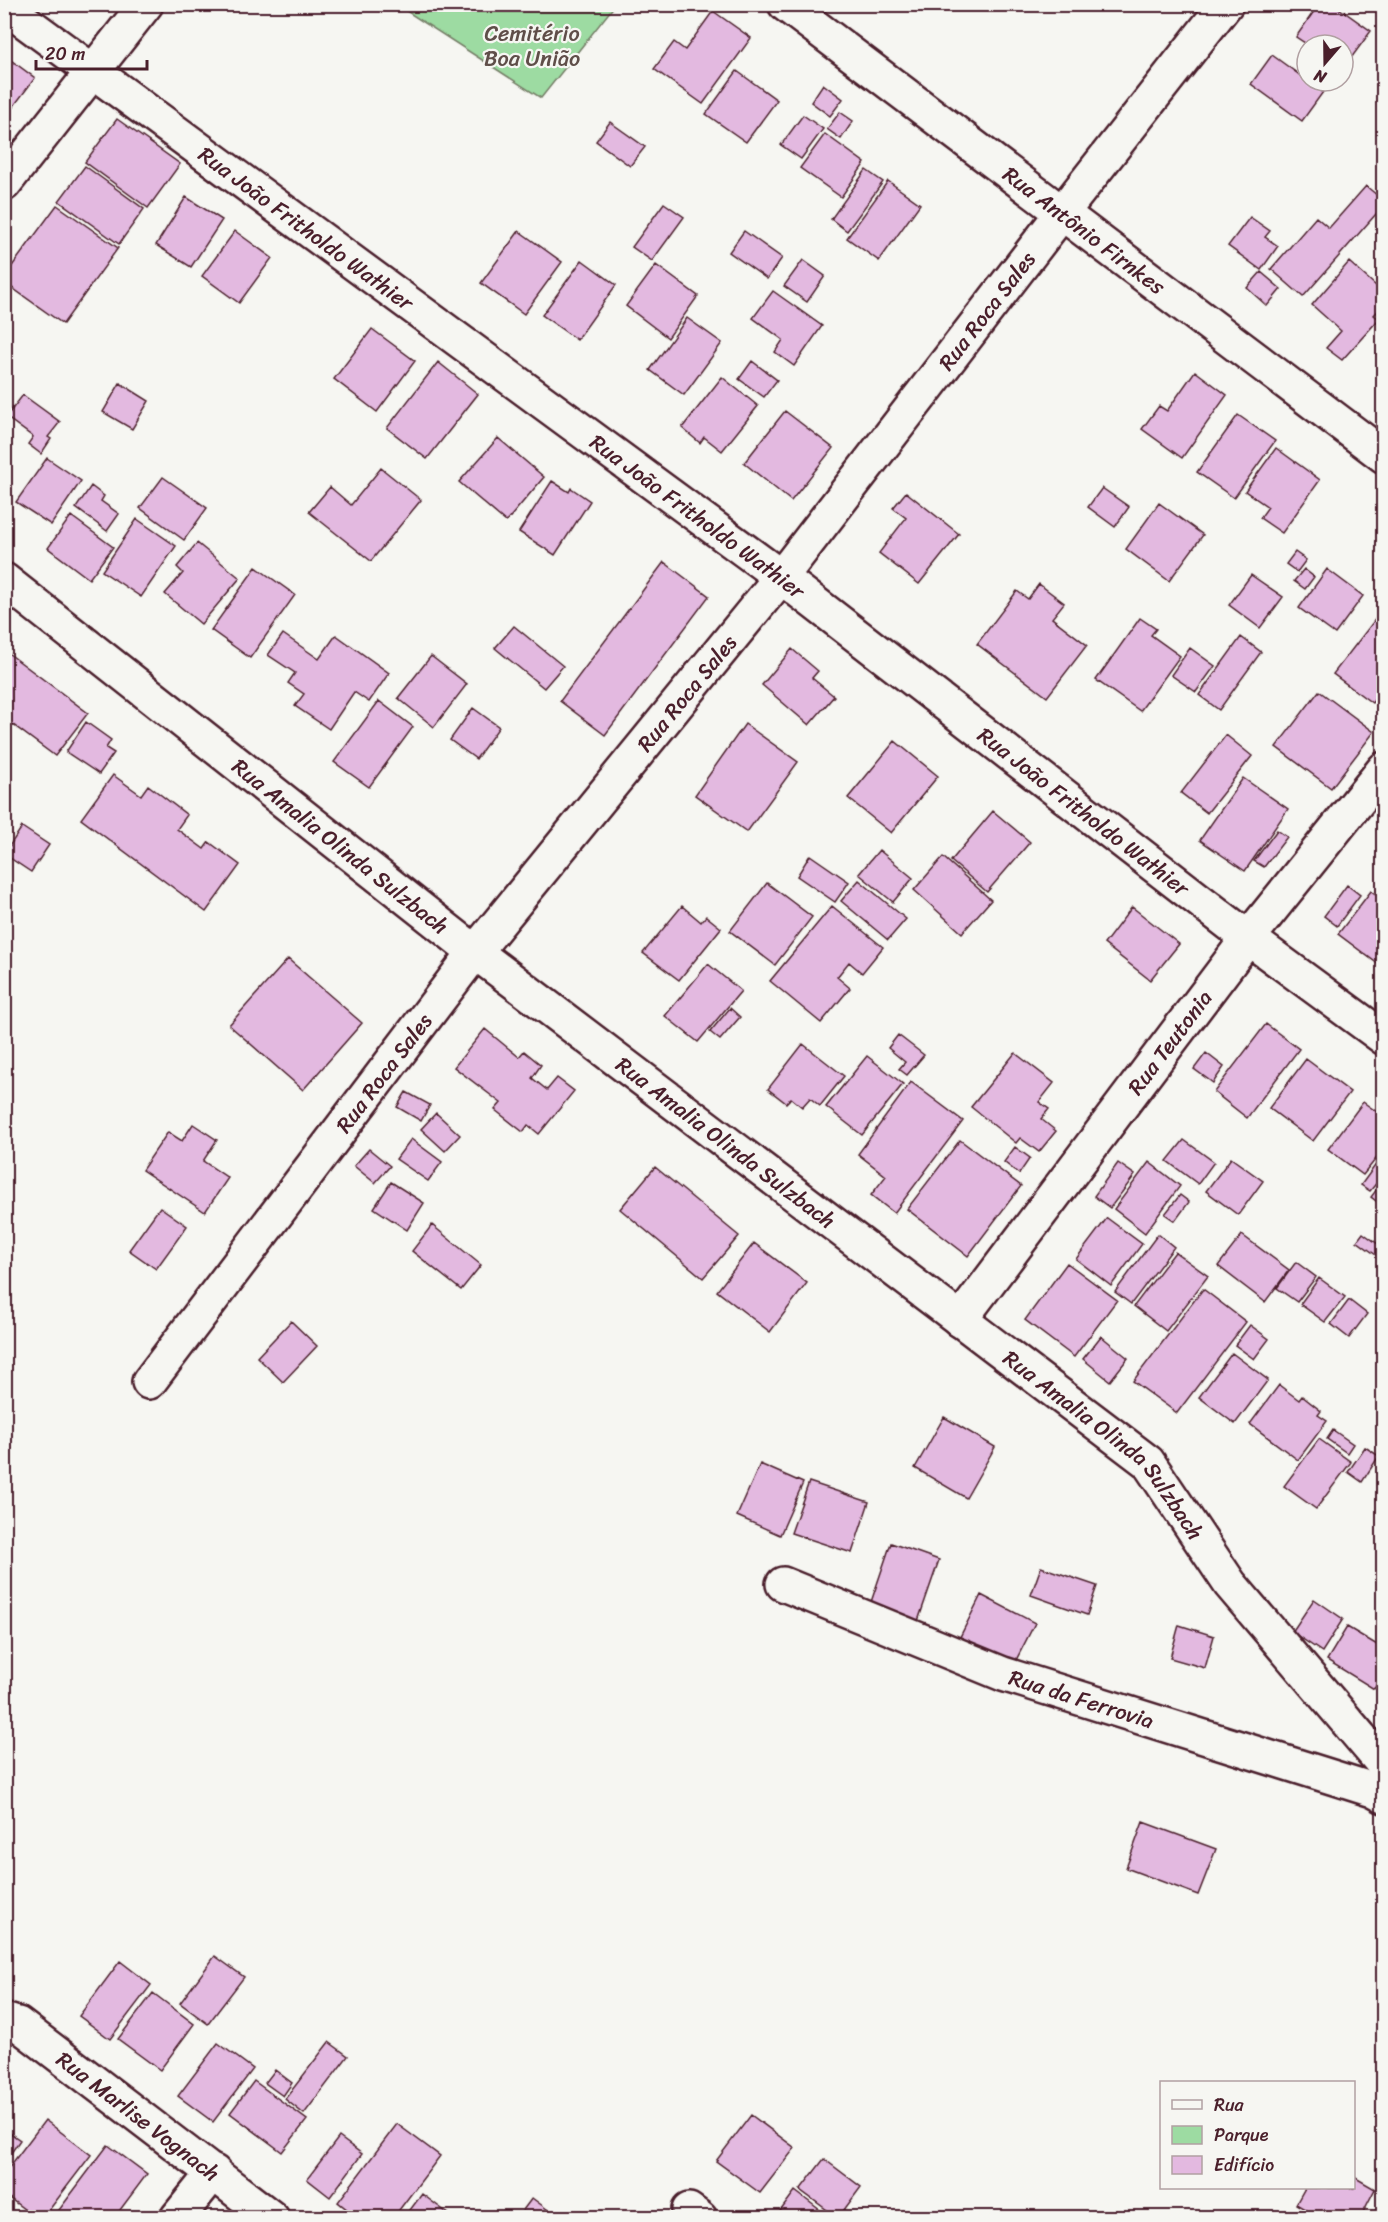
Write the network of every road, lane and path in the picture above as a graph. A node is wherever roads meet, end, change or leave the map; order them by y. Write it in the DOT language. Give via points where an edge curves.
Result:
graph roads {
  1 [pos="146,4"];
  2 [pos="785,4"];
  3 [pos="1226,4"];
  4 [pos="4,6"];
  5 [pos="93,73"];
  6 [pos="4,184"];
  7 [pos="1060,214"];
  8 [pos="1383,456"];
  9 [pos="781,577"];
  10 [pos="4,580"];
  11 [pos="1383,769"];
  12 [pos="1248,938"];
  13 [pos="476,952"];
  14 [pos="1383,1038"];
  15 [pos="960,1320"];
  16 [pos="148,1382"];
  17 [pos="783,1584"];
  18 [pos="1381,1781"];
  19 [pos="4,2020"];
  20 [pos="214,2172"];
  21 [pos="177,2217"];
  22 [pos="272,2217"];
  1 -- 5 [label="street"];
  2 -- 7 [label="street, Rua Antônio Firnkes"];
  3 -- 7 [label="street, Rua Roca Sales"];
  4 -- 5 [label="street, Rua João Fritholdo Wathier"];
  5 -- 6 [label="street"];
  5 -- 9 [label="street, Rua João Fritholdo Wathier"];
  7 -- 8 [label="street, Rua Antônio Firnkes"];
  7 -- 9 [label="street, Rua Roca Sales"];
  9 -- 12 [label="street, Rua João Fritholdo Wathier"];
  9 -- 13 [label="street, Rua Roca Sales"];
  10 -- 13 [label="street, Rua Amalia Olinda Sulzbach"];
  11 -- 12 [label="street, Rua Teutonia"];
  12 -- 14 [label="street, Rua João Fritholdo Wathier"];
  12 -- 15 [label="street, Rua Teutonia"];
  13 -- 15 [label="street, Rua Amalia Olinda Sulzbach"];
  13 -- 16 [label="street, Rua Roca Sales"];
  15 -- 18 [label="street, Rua Amalia Olinda Sulzbach" via="1148,1462 1230,1584"];
  17 -- 18 [label="street, Rua da Ferrovia" via="1003,1674"];
  19 -- 20 [label="street, Rua Marlise Vognach" via="18,2024"];
  20 -- 21 [label="street"];
  20 -- 22 [label="street, Rua Marlise Vognach"];
}
